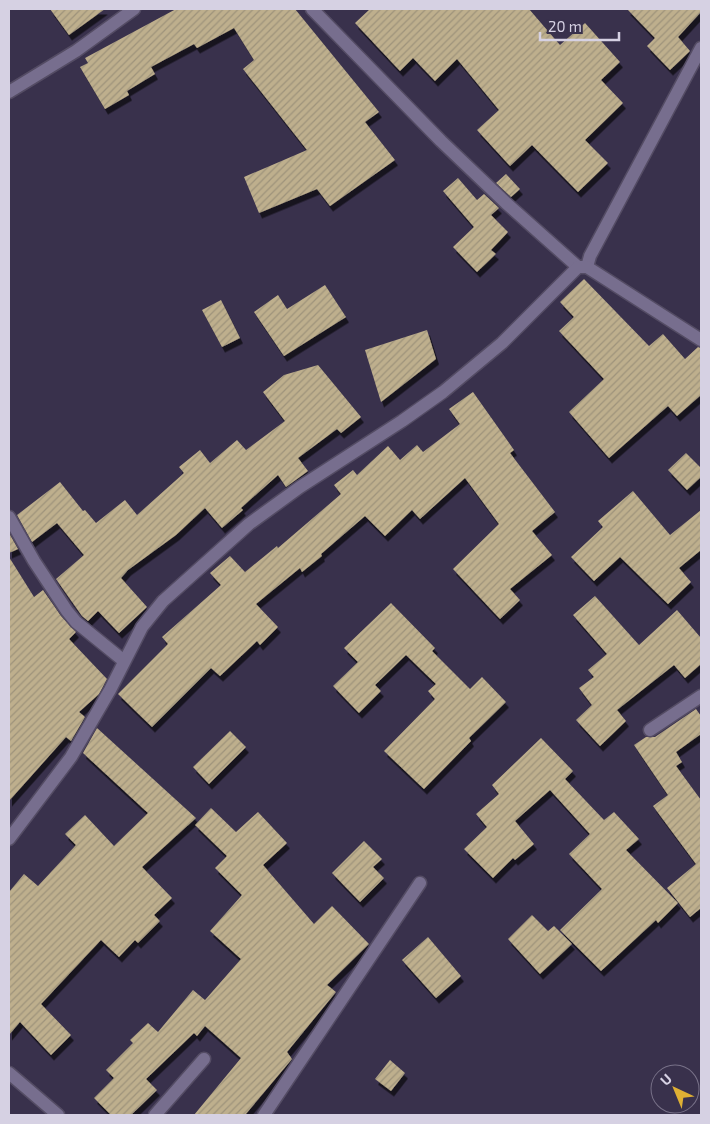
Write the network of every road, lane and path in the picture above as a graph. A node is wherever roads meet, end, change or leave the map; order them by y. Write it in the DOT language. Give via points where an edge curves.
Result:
graph roads {
  1 [pos="134,9"];
  2 [pos="312,9"];
  3 [pos="701,48"];
  4 [pos="9,92"];
  5 [pos="582,267"];
  6 [pos="701,340"];
  7 [pos="9,517"];
  8 [pos="124,661"];
  9 [pos="701,696"];
  10 [pos="650,730"];
  11 [pos="9,839"];
  12 [pos="420,883"];
  13 [pos="204,1059"];
  14 [pos="9,1073"];
  15 [pos="58,1115"];
  16 [pos="155,1115"];
  17 [pos="264,1115"];
  1 -- 4 [label="street" via="76,51"];
  2 -- 5 [label="street" via="441,141"];
  3 -- 5 [label="street"];
  5 -- 6 [label="street"];
  5 -- 8 [label="street" via="502,343 443,392 249,524 163,602 142,627"];
  7 -- 8 [label="street" via="67,612"];
  8 -- 11 [label="street" via="71,757"];
  9 -- 10 [label="street"];
  12 -- 17 [label="street"];
  13 -- 16 [label="street"];
  14 -- 15 [label="street"];
}
